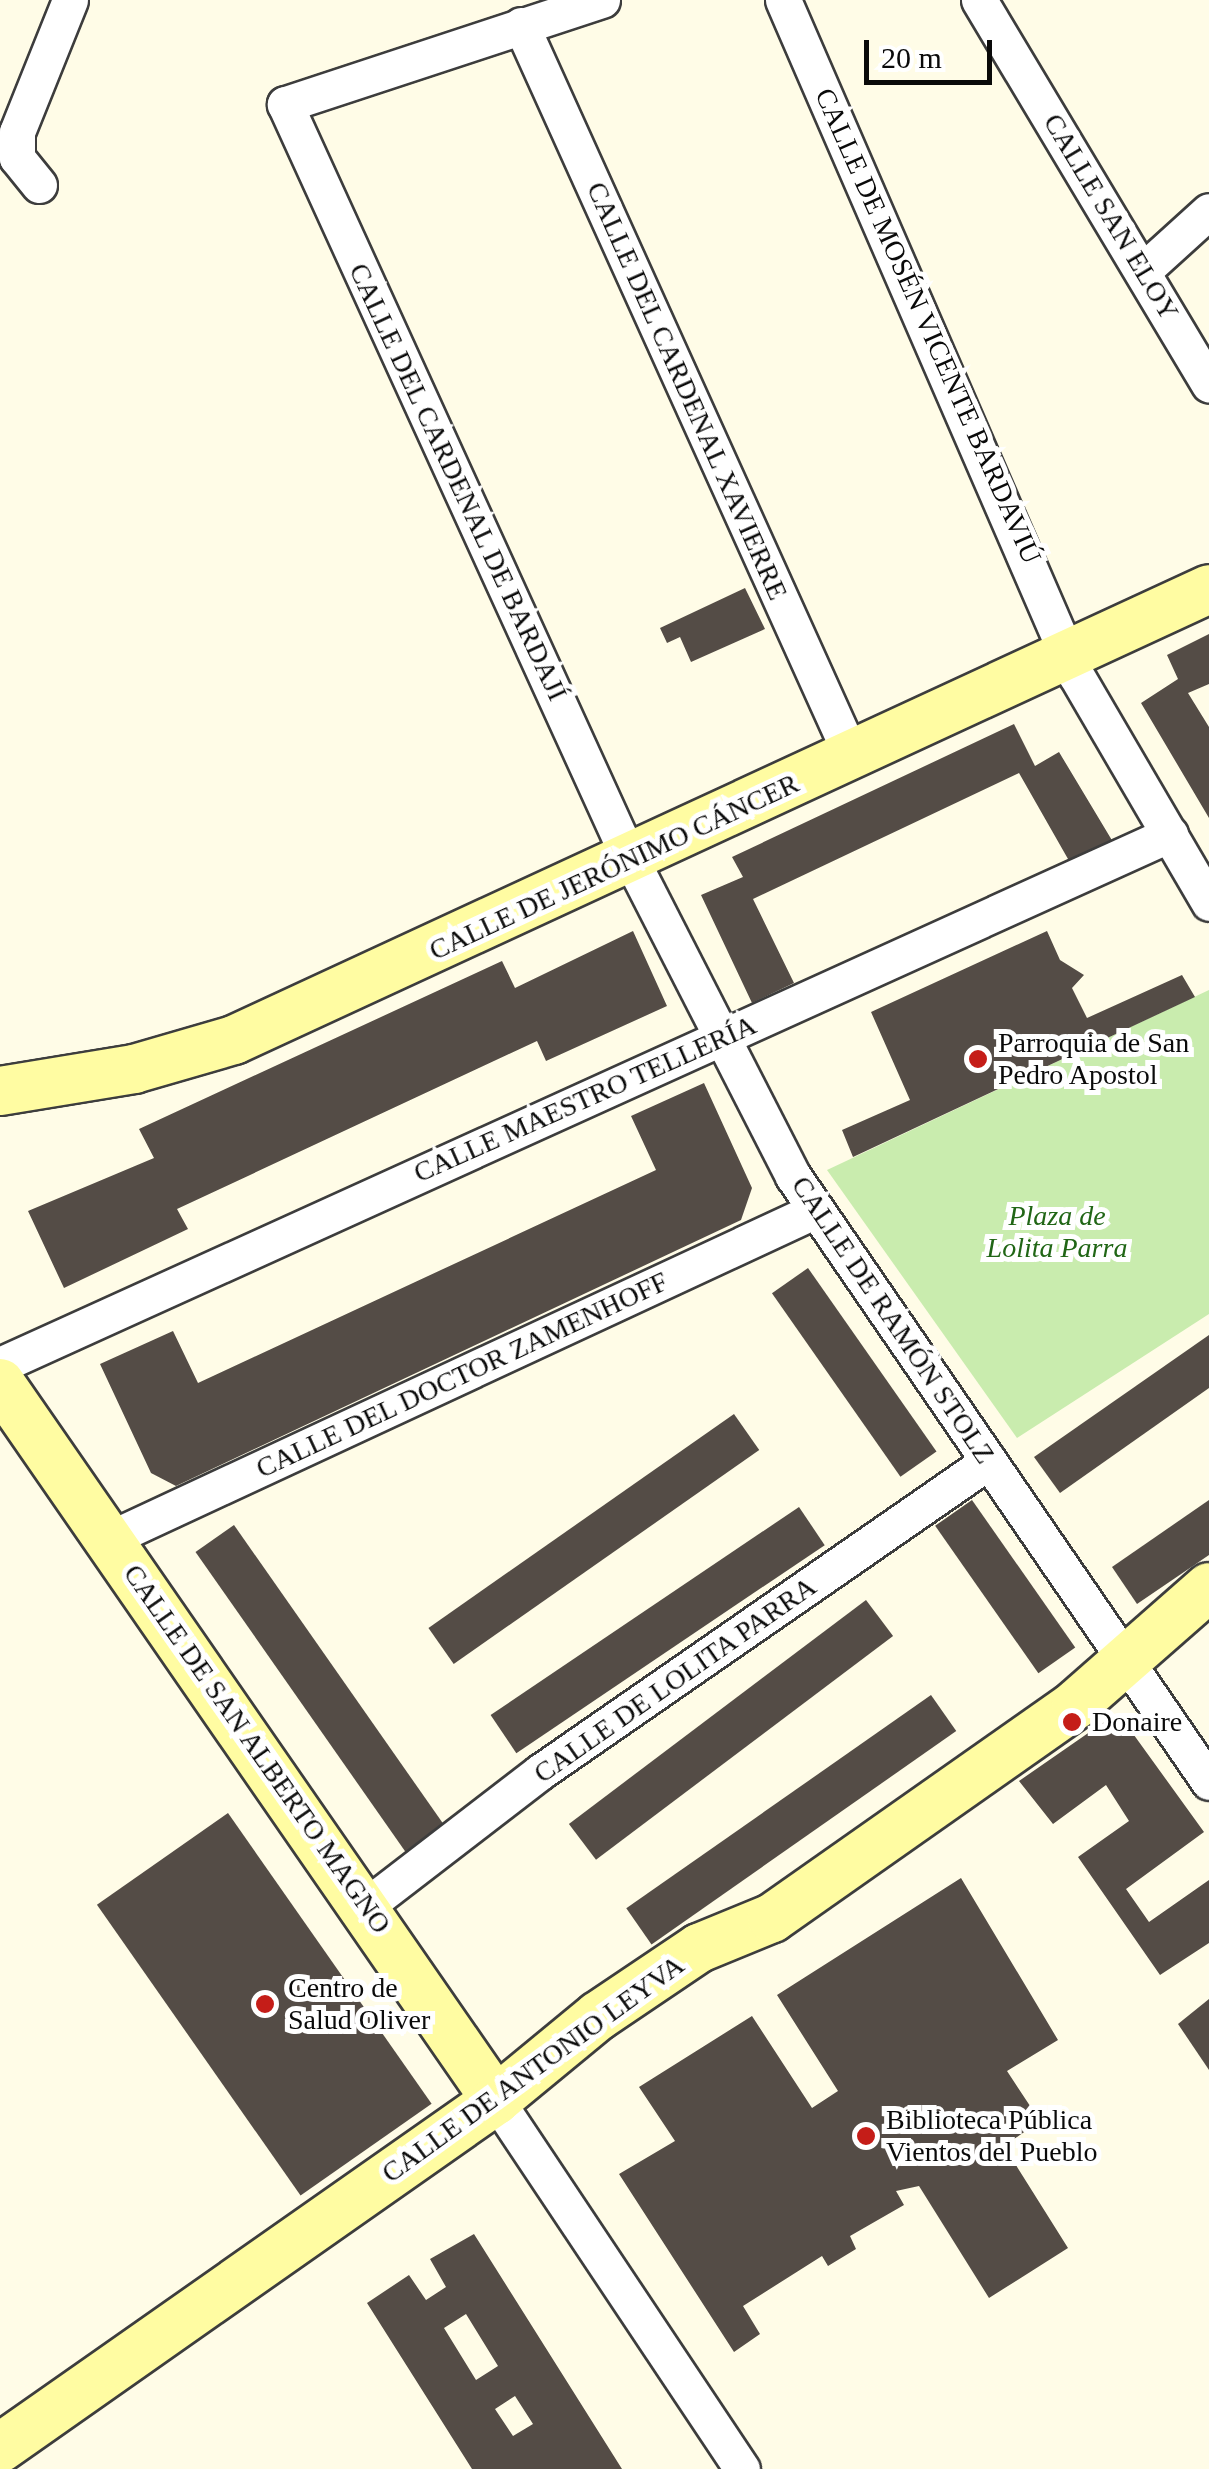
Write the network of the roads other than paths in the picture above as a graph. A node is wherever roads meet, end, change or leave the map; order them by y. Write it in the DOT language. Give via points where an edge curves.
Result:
graph roads {
  1 [pos="70,0"];
  2 [pos="602,0"];
  3 [pos="783,0"];
  4 [pos="979,0"];
  5 [pos="521,25"];
  6 [pos="39,185"];
  7 [pos="1209,211"];
  8 [pos="1145,269"];
  9 [pos="1209,385"];
  10 [pos="1209,589"];
  11 [pos="1069,654"];
  12 [pos="852,757"];
  13 [pos="1170,834"];
  14 [pos="634,858"];
  15 [pos="1198,862"];
  16 [pos="1209,903"];
  17 [pos="725,1036"];
  18 [pos="0,1090"];
  19 [pos="814,1211"];
  20 [pos="0,1364"];
  21 [pos="0,1382"];
  22 [pos="990,1461"];
  23 [pos="111,1538"];
  24 [pos="1209,1587"];
  25 [pos="1124,1661"];
  26 [pos="1209,1782"];
  27 [pos="366,1906"];
  28 [pos="496,2100"];
  29 [pos="0,2448"];
  30 [pos="742,2469"];
  1 -- 6 [label="street" via="17,132 17,158"];
  2 -- 5 [label="street"];
  3 -- 11 [label="street, CALLE DE MOSÉN VICENTE BARDAVIÚ"];
  4 -- 8 [label="street, CALLE SAN ELOY"];
  5 -- 12 [label="street, CALLE DEL CARDENAL XAVIERRE"];
  5 -- 14 [label="street, CALLE DEL CARDENAL DE BARDAJÍ" via="286,104"];
  7 -- 8 [label="street"];
  8 -- 9 [label="street, CALLE SAN ELOY"];
  10 -- 11 [label="street, CALLE DE JERÓNIMO CÁNCER"];
  11 -- 12 [label="street, CALLE DE JERÓNIMO CÁNCER"];
  11 -- 13 [label="street, CALLE DE MOSÉN VICENTE BARDAVIÚ"];
  12 -- 14 [label="street, CALLE DE JERÓNIMO CÁNCER"];
  13 -- 15 [label="street, CALLE DE MOSÉN VICENTE BARDAVIÚ"];
  13 -- 17 [label="street, CALLE MAESTRO TELLERÍA"];
  14 -- 17 [label="street, CALLE DE RAMÓN STOLZ"];
  14 -- 18 [label="street, CALLE DE JERÓNIMO CÁNCER" via="234,1040 134,1069"];
  15 -- 16 [label="street, CALLE DE MOSÉN VICENTE BARDAVIÚ"];
  17 -- 19 [label="street, CALLE DE RAMÓN STOLZ"];
  17 -- 20 [label="street, CALLE MAESTRO TELLERÍA"];
  19 -- 22 [label="street, CALLE DE RAMÓN STOLZ"];
  19 -- 23 [label="street, CALLE DEL DOCTOR ZAMENHOFF"];
  21 -- 23 [label="street, CALLE DE SAN ALBERTO MAGNO"];
  22 -- 25 [label="street, CALLE DE RAMÓN STOLZ"];
  22 -- 27 [label="street, CALLE DE LOLITA PARRA" via="540,1772"];
  23 -- 27 [label="street, CALLE DE SAN ALBERTO MAGNO"];
  24 -- 25 [label="street, CALLE DE ANTONIO LEYVA"];
  25 -- 26 [label="street, CALLE DE RAMÓN STOLZ"];
  25 -- 28 [label="street, CALLE DE ANTONIO LEYVA" via="772,1918 699,1948 598,2016"];
  27 -- 28 [label="street, CALLE DE SAN ALBERTO MAGNO"];
  28 -- 29 [label="street, CALLE DE ANTONIO LEYVA"];
  28 -- 30 [label="street, CALLE DE SAN ALBERTO MAGNO"];
}
